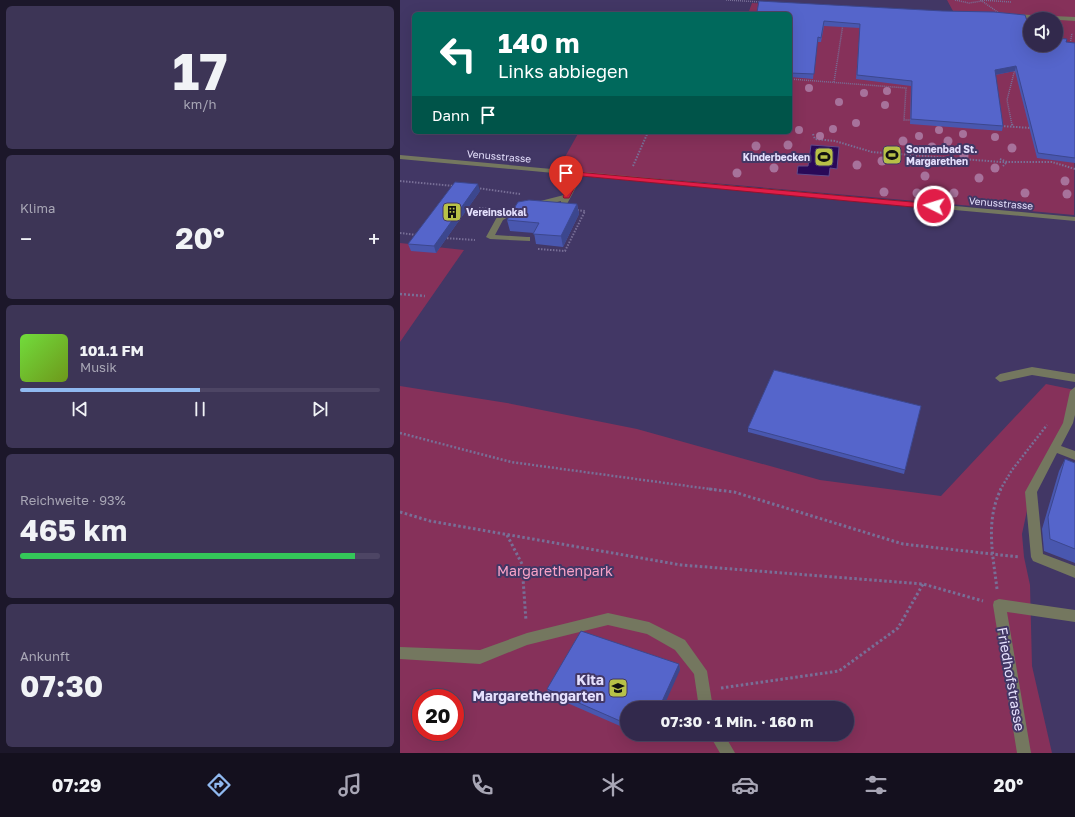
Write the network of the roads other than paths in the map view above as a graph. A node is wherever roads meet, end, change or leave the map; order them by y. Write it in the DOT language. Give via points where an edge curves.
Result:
graph roads {
  1 [pos="1008,15"];
  2 [pos="1075,19"];
  3 [pos="400,157"];
  4 [pos="579,174"];
  5 [pos="566,197"];
  6 [pos="560,209"];
  7 [pos="1075,219"];
  8 [pos="527,239"];
  9 [pos="1000,378"];
  10 [pos="1075,378"];
  11 [pos="1075,391"];
  12 [pos="1055,448"];
  13 [pos="1075,456"];
  14 [pos="1075,572"];
  15 [pos="1075,616"];
  16 [pos="400,653"];
  17 [pos="705,701"];
  18 [pos="720,741"];
  19 [pos="728,753"];
  20 [pos="1024,753"];
  1 -- 2 [label="street"];
  3 -- 4 [label="street, Venusstrasse"];
  4 -- 5 [label="street"];
  4 -- 7 [label="street, Venusstrasse"];
  5 -- 6 [label="street"];
  5 -- 8 [label="street" via="512,211 500,219 490,237"];
  9 -- 10 [label="street" via="1032,371"];
  11 -- 12 [label="street" via="1068,422"];
  12 -- 13 [label="street"];
  12 -- 14 [label="street" via="1031,492 1037,557"];
  15 -- 20 [label="street, Friedhofstrasse" via="999,605"];
  16 -- 17 [label="street" via="480,657 527,639 608,619 649,628 680,645 700,671"];
  18 -- 19 [label="street"];
}
